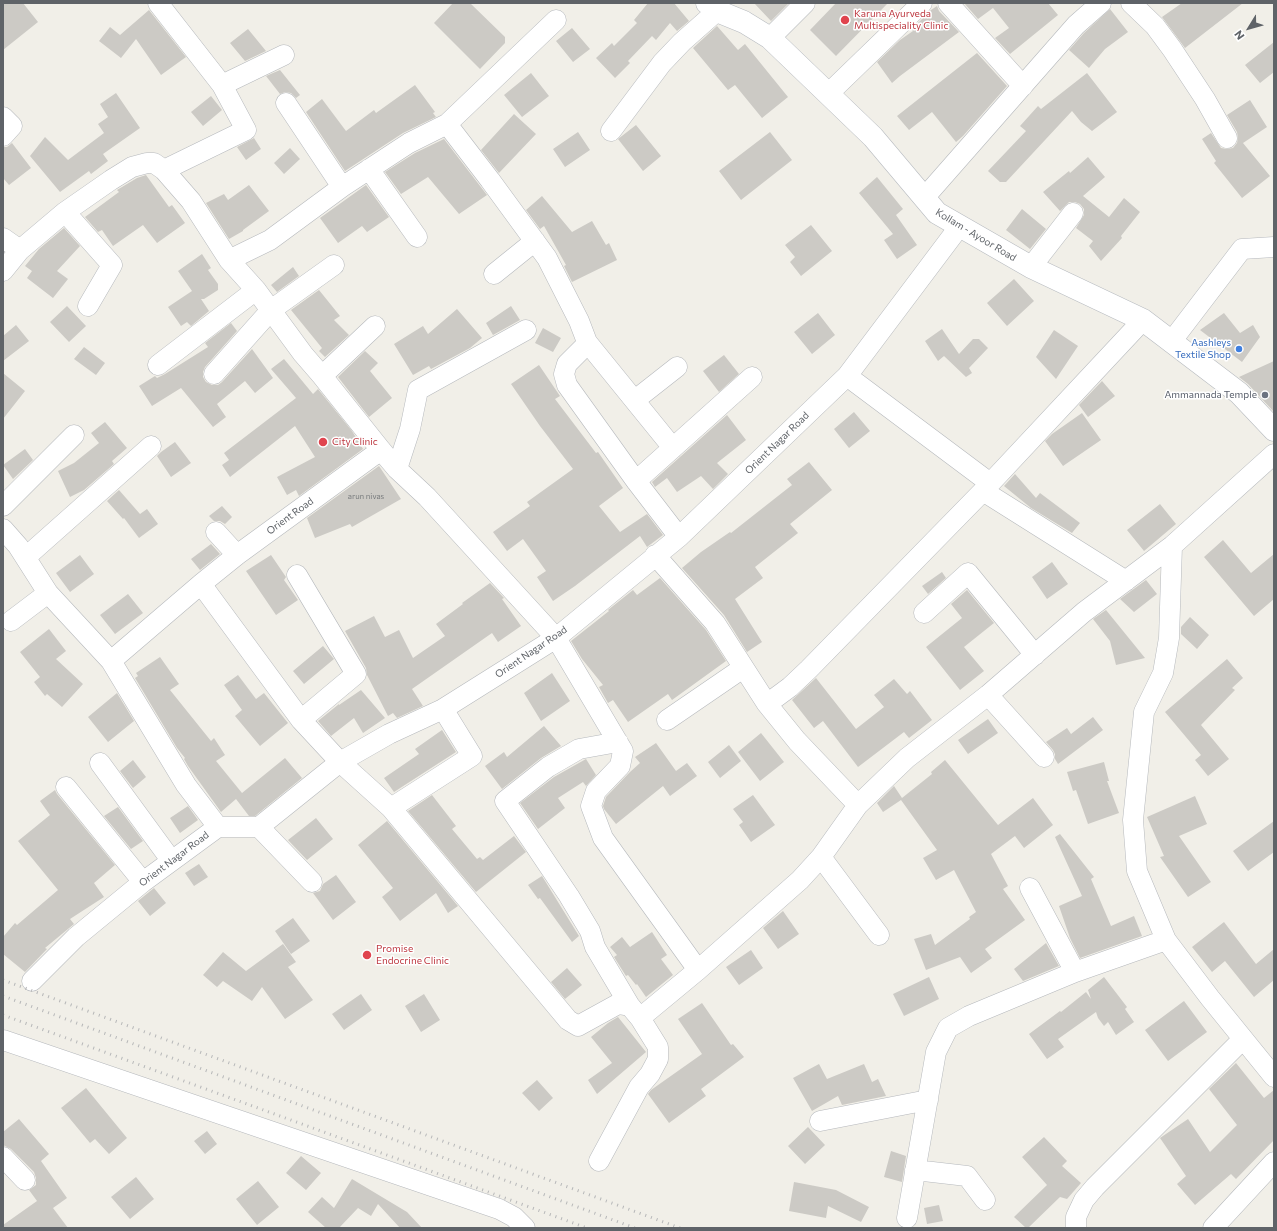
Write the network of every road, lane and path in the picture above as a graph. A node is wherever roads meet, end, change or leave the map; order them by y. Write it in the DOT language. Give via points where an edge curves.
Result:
graph roads {
  1 [pos="158,3"];
  2 [pos="805,3"];
  3 [pos="922,3"];
  4 [pos="948,3"];
  5 [pos="1101,3"];
  6 [pos="1131,3"];
  7 [pos="710,5"];
  8 [pos="556,20"];
  9 [pos="770,38"];
  10 [pos="284,55"];
  11 [pos="222,85"];
  12 [pos="1023,86"];
  13 [pos="828,94"];
  14 [pos="286,103"];
  15 [pos="3,117"];
  16 [pos="447,124"];
  17 [pos="611,131"];
  18 [pos="3,136"];
  19 [pos="1226,138"];
  20 [pos="369,169"];
  21 [pos="164,170"];
  22 [pos="342,187"];
  23 [pos="924,198"];
  24 [pos="65,212"];
  25 [pos="1073,213"];
  26 [pos="959,227"];
  27 [pos="416,237"];
  28 [pos="3,238"];
  29 [pos="535,241"];
  30 [pos="1274,247"];
  31 [pos="20,250"];
  32 [pos="229,260"];
  33 [pos="334,265"];
  34 [pos="1031,267"];
  35 [pos="3,270"];
  36 [pos="494,274"];
  37 [pos="256,290"];
  38 [pos="88,306"];
  39 [pos="271,310"];
  40 [pos="1143,320"];
  41 [pos="374,326"];
  42 [pos="526,330"];
  43 [pos="587,342"];
  44 [pos="1171,342"];
  45 [pos="158,365"];
  46 [pos="677,367"];
  47 [pos="214,374"];
  48 [pos="322,376"];
  49 [pos="847,376"];
  50 [pos="752,377"];
  51 [pos="635,400"];
  52 [pos="1274,430"];
  53 [pos="74,435"];
  54 [pos="151,446"];
  55 [pos="673,448"];
  56 [pos="381,450"];
  57 [pos="1274,454"];
  58 [pos="397,469"];
  59 [pos="636,481"];
  60 [pos="987,487"];
  61 [pos="3,506"];
  62 [pos="3,529"];
  63 [pos="216,532"];
  64 [pos="679,537"];
  65 [pos="1172,546"];
  66 [pos="237,555"];
  67 [pos="655,556"];
  68 [pos="26,557"];
  69 [pos="298,574"];
  70 [pos="1126,580"];
  71 [pos="200,584"];
  72 [pos="48,592"];
  73 [pos="924,613"];
  74 [pos="11,621"];
  75 [pos="556,638"];
  76 [pos="1035,655"];
  77 [pos="111,661"];
  78 [pos="743,668"];
  79 [pos="988,695"];
  80 [pos="767,704"];
  81 [pos="443,709"];
  82 [pos="301,720"];
  83 [pos="667,720"];
  84 [pos="618,742"];
  85 [pos="1044,758"];
  86 [pos="340,762"];
  87 [pos="100,763"];
  88 [pos="66,787"];
  89 [pos="858,805"];
  90 [pos="391,808"];
  91 [pos="218,827"];
  92 [pos="259,827"];
  93 [pos="821,857"];
  94 [pos="171,860"];
  95 [pos="143,882"];
  96 [pos="312,882"];
  97 [pos="1030,888"];
  98 [pos="879,935"];
  99 [pos="1166,940"];
  100 [pos="698,970"];
  101 [pos="1074,972"];
  102 [pos="32,981"];
  103 [pos="635,1012"];
  104 [pos="1243,1039"];
  105 [pos="3,1040"];
  106 [pos="1274,1077"];
  107 [pos="928,1100"];
  108 [pos="820,1121"];
  109 [pos="3,1157"];
  110 [pos="599,1161"];
  111 [pos="1274,1162"];
  112 [pos="915,1170"];
  113 [pos="26,1180"];
  114 [pos="985,1200"];
  115 [pos="907,1218"];
  116 [pos="525,1228"];
  117 [pos="1076,1228"];
  118 [pos="1213,1228"];
  1 -- 11 [label="street"];
  2 -- 9 [label="street"];
  3 -- 13 [label="street"];
  4 -- 12 [label="street"];
  5 -- 12 [label="street" via="1076,25"];
  6 -- 19 [label="street" via="1155,26 1172,49"];
  7 -- 9 [label="main road, Kollam - Ayoor Road"];
  7 -- 17 [label="street"];
  8 -- 16 [label="street"];
  9 -- 13 [label="main road, Kollam - Ayoor Road"];
  10 -- 11 [label="street"];
  11 -- 21 [label="street" via="246,130"];
  12 -- 23 [label="street"];
  13 -- 23 [label="main road, Kollam - Ayoor Road" via="874,137"];
  14 -- 22 [label="street"];
  15 -- 18 [label="street" via="12,126"];
  16 -- 20 [label="street" via="408,143"];
  16 -- 29 [label="street"];
  20 -- 22 [label="street"];
  20 -- 27 [label="street"];
  21 -- 24 [label="street" via="154,163 132,167"];
  21 -- 32 [label="street" via="191,201"];
  22 -- 32 [label="street" via="270,240"];
  23 -- 26 [label="main road, Kollam - Ayoor Road" via="937,213"];
  24 -- 31 [label="street"];
  24 -- 38 [label="street" via="112,265"];
  25 -- 34 [label="street"];
  26 -- 34 [label="main road, Kollam - Ayoor Road"];
  26 -- 49 [label="street, Orient Nagar Road"];
  28 -- 31 [label="street"];
  29 -- 36 [label="street"];
  29 -- 43 [label="street" via="547,258"];
  30 -- 44 [label="street" via="1242,249"];
  31 -- 35 [label="street"];
  32 -- 37 [label="street"];
  33 -- 39 [label="street"];
  34 -- 40 [label="main road, Kollam - Ayoor Road"];
  37 -- 39 [label="street"];
  37 -- 45 [label="street"];
  39 -- 47 [label="street"];
  39 -- 48 [label="street"];
  40 -- 44 [label="main road, Kollam - Ayoor Road"];
  40 -- 60 [label="street"];
  41 -- 48 [label="street"];
  42 -- 58 [label="street" via="418,390 410,429"];
  43 -- 51 [label="street"];
  43 -- 59 [label="street" via="567,364 564,374 567,385"];
  44 -- 52 [label="main road, Kollam - Ayoor Road" via="1239,394"];
  46 -- 51 [label="street"];
  48 -- 56 [label="street"];
  49 -- 60 [label="street"];
  49 -- 64 [label="street, Orient Nagar Road"];
  50 -- 55 [label="street"];
  51 -- 55 [label="street"];
  53 -- 61 [label="street"];
  54 -- 68 [label="street"];
  55 -- 59 [label="street"];
  56 -- 58 [label="street"];
  56 -- 66 [label="street, Orient Road"];
  57 -- 65 [label="street"];
  58 -- 75 [label="street" via="427,497"];
  59 -- 64 [label="street"];
  60 -- 70 [label="street"];
  60 -- 80 [label="street" via="809,669"];
  62 -- 68 [label="street"];
  63 -- 66 [label="street"];
  64 -- 67 [label="street, Orient Nagar Road"];
  65 -- 70 [label="street"];
  65 -- 99 [label="street" via="1169,638 1163,673 1144,712 1132,820 1137,871"];
  66 -- 71 [label="street, Orient Road"];
  67 -- 75 [label="street, Orient Nagar Road"];
  67 -- 78 [label="street" via="715,623"];
  68 -- 72 [label="street"];
  69 -- 82 [label="street" via="356,674"];
  70 -- 76 [label="street" via="1084,612"];
  71 -- 77 [label="street, Orient Road"];
  71 -- 82 [label="street"];
  72 -- 74 [label="street"];
  72 -- 77 [label="street"];
  73 -- 76 [label="street" via="968,573"];
  75 -- 81 [label="street, Orient Nagar Road"];
  75 -- 84 [label="street"];
  76 -- 79 [label="street"];
  77 -- 91 [label="street" via="186,785"];
  78 -- 80 [label="street"];
  78 -- 83 [label="street"];
  79 -- 85 [label="street"];
  79 -- 89 [label="street" via="907,758"];
  80 -- 89 [label="street" via="797,741"];
  81 -- 86 [label="street, Orient Nagar Road" via="389,734"];
  81 -- 90 [label="street" via="472,756"];
  82 -- 86 [label="street"];
  84 -- 100 [label="street" via="623,751 620,766 596,790 591,806 603,838"];
  84 -- 103 [label="street" via="579,749 548,767 505,801 569,896 590,931 595,947"];
  86 -- 90 [label="street"];
  86 -- 92 [label="street, Orient Nagar Road"];
  87 -- 94 [label="street"];
  88 -- 95 [label="street"];
  89 -- 93 [label="street"];
  90 -- 103 [label="street" via="568,1020 578,1026 618,1004"];
  91 -- 92 [label="street, Orient Nagar Road"];
  91 -- 94 [label="street, Orient Nagar Road"];
  92 -- 96 [label="street"];
  93 -- 98 [label="street"];
  93 -- 100 [label="street" via="800,880"];
  94 -- 95 [label="street, Orient Nagar Road"];
  95 -- 102 [label="street, Orient Nagar Road" via="76,937"];
  97 -- 101 [label="street"];
  99 -- 101 [label="street"];
  99 -- 104 [label="street"];
  100 -- 103 [label="street"];
  101 -- 107 [label="street" via="969,1016 948,1028 936,1052"];
  103 -- 110 [label="street" via="658,1048 658,1059 639,1087"];
  104 -- 106 [label="street"];
  104 -- 117 [label="street" via="1095,1187 1084,1200 1076,1217"];
  105 -- 116 [label="street" via="499,1209 514,1217"];
  107 -- 108 [label="street"];
  107 -- 112 [label="street"];
  109 -- 113 [label="street"];
  111 -- 118 [label="street"];
  112 -- 114 [label="street" via="967,1176"];
  112 -- 115 [label="street"];
}
